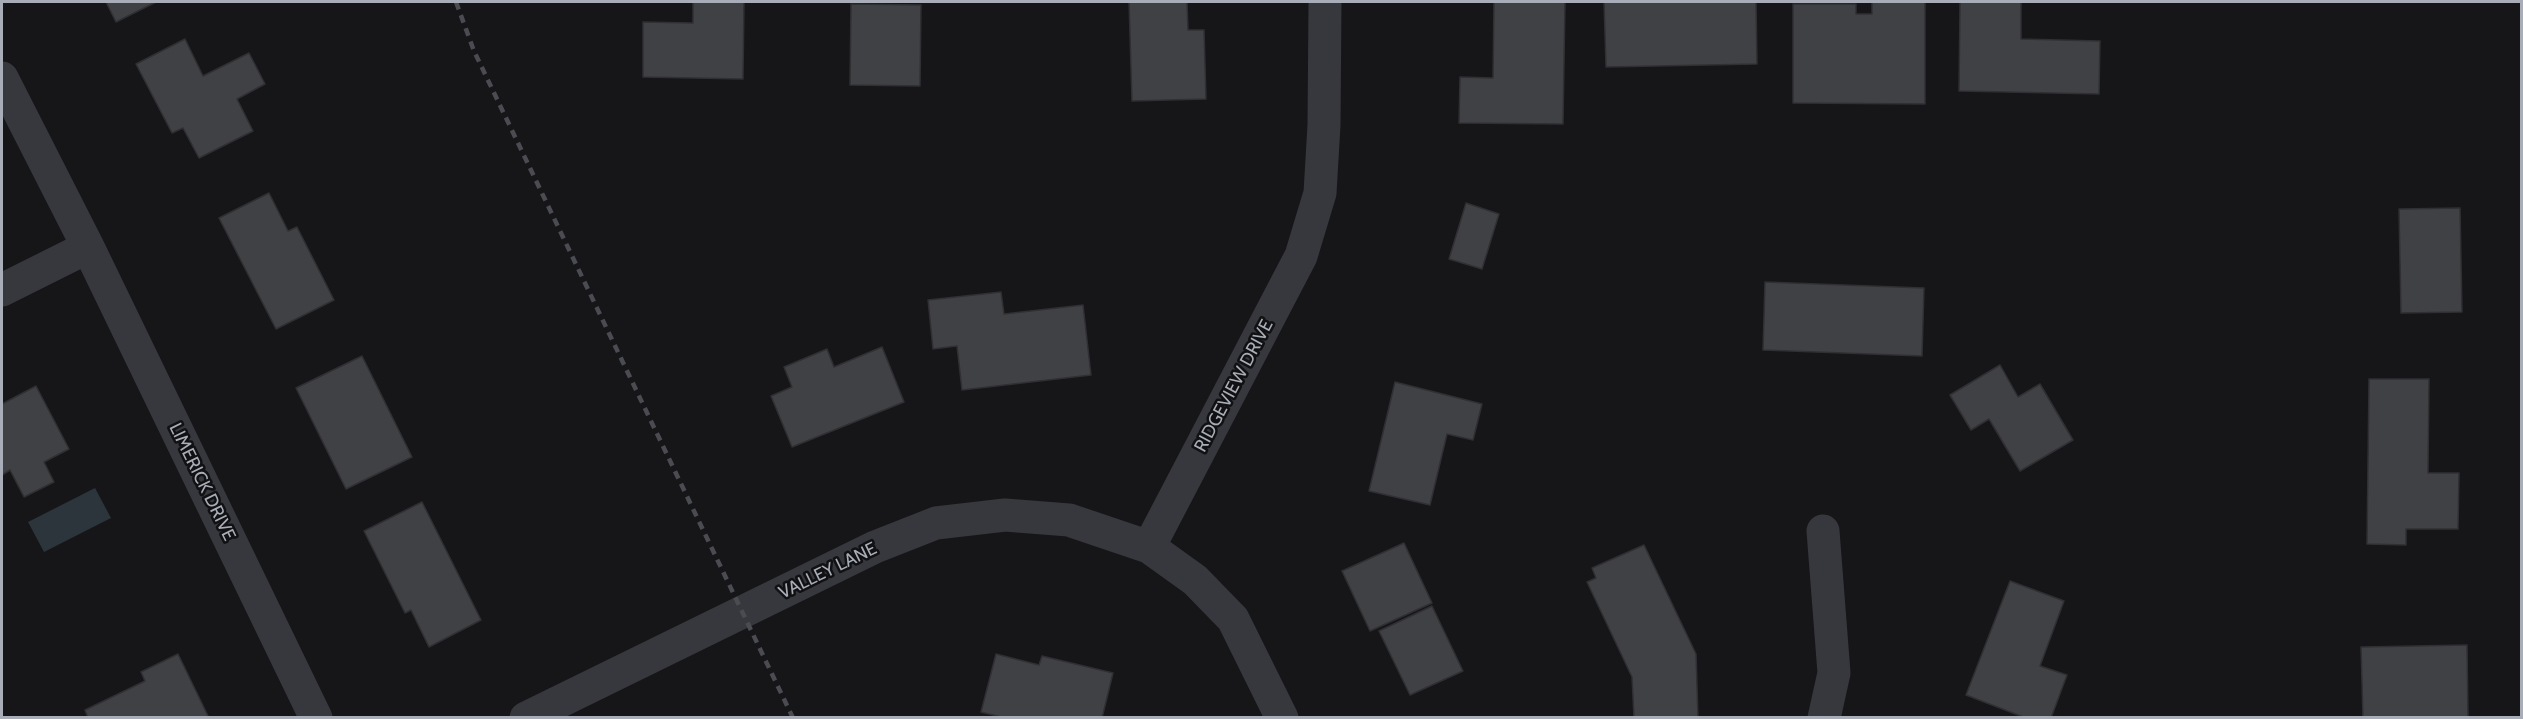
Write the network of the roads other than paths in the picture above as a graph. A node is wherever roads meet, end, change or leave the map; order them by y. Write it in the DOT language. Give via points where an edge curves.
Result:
graph roads {
  1 [pos="1325,2"];
  2 [pos="2,78"];
  3 [pos="88,247"];
  4 [pos="2,290"];
  5 [pos="1822,531"];
  6 [pos="1149,548"];
  7 [pos="315,717"];
  8 [pos="526,717"];
  9 [pos="1282,717"];
  10 [pos="1824,717"];
  1 -- 6 [label="street, RIDGEVIEW DRIVE" via="1320,193 1301,256"];
  2 -- 3 [label="street, LIMERICK DRIVE"];
  3 -- 4 [label="street"];
  3 -- 7 [label="street, LIMERICK DRIVE"];
  5 -- 10 [label="street" via="1834,673"];
  6 -- 8 [label="street, VALLEY LANE" via="1069,520 1005,515 936,523 875,548"];
  6 -- 9 [label="street" via="1195,580 1233,620"];
}
